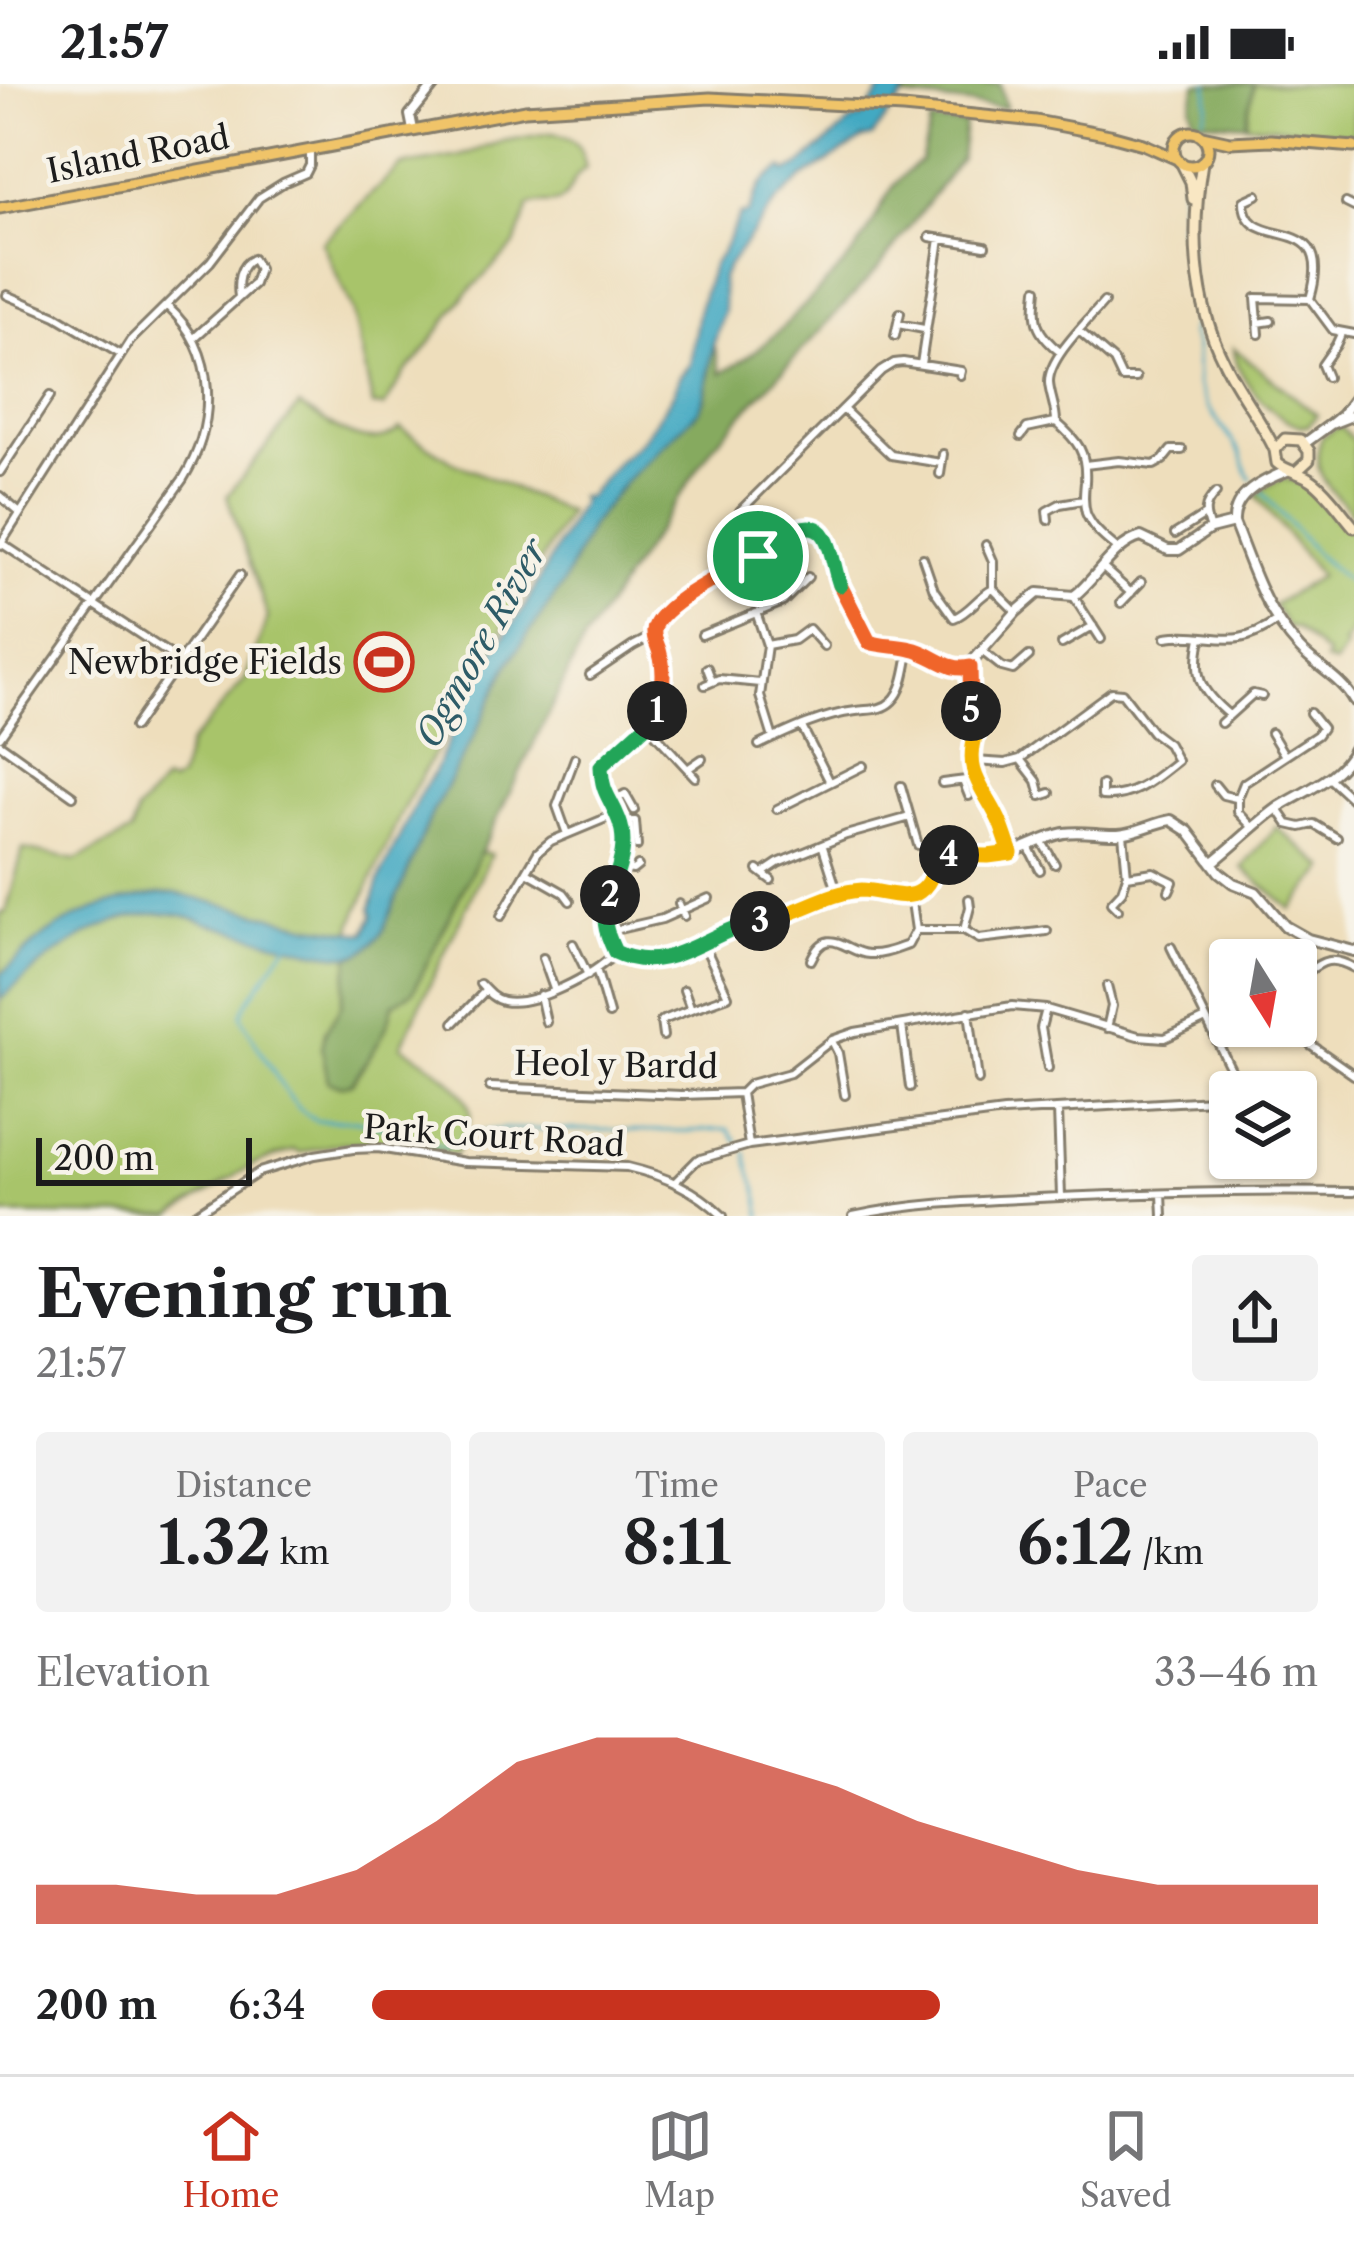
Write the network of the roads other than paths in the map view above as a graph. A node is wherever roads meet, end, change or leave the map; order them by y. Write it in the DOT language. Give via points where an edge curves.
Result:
graph roads {
  1 [pos="435,84"];
  2 [pos="413,130"];
  3 [pos="1202,136"];
  4 [pos="1179,137"];
  5 [pos="1231,142"];
  6 [pos="1143,145"];
  7 [pos="1354,147"];
  8 [pos="310,149"];
  9 [pos="1204,158"];
  10 [pos="1180,162"];
  11 [pos="1257,195"];
  12 [pos="0,208"];
  13 [pos="1196,216"];
  14 [pos="985,245"];
  15 [pos="8,295"];
  16 [pos="239,297"];
  17 [pos="1026,297"];
  18 [pos="1244,297"];
  19 [pos="1256,298"];
  20 [pos="1310,298"];
  21 [pos="1103,302"];
  22 [pos="166,306"];
  23 [pos="900,313"];
  24 [pos="1270,321"];
  25 [pos="1258,323"];
  26 [pos="898,324"];
  27 [pos="925,329"];
  28 [pos="1079,331"];
  29 [pos="1259,334"];
  30 [pos="1341,334"];
  31 [pos="1354,334"];
  32 [pos="896,336"];
  33 [pos="193,339"];
  34 [pos="1060,352"];
  35 [pos="120,354"];
  36 [pos="920,364"];
  37 [pos="1310,365"];
  38 [pos="1322,365"];
  39 [pos="961,370"];
  40 [pos="1327,377"];
  41 [pos="1122,378"];
  42 [pos="1136,378"];
  43 [pos="1115,387"];
  44 [pos="50,396"];
  45 [pos="1354,399"];
  46 [pos="844,409"];
  47 [pos="1354,415"];
  48 [pos="1261,419"];
  49 [pos="1056,422"];
  50 [pos="1331,424"];
  51 [pos="1021,436"];
  52 [pos="1285,439"];
  53 [pos="1168,440"];
  54 [pos="1305,443"];
  55 [pos="1171,450"];
  56 [pos="1182,450"];
  57 [pos="1275,453"];
  58 [pos="1310,460"];
  59 [pos="1085,465"];
  60 [pos="1291,471"];
  61 [pos="0,472"];
  62 [pos="940,474"];
  63 [pos="1263,481"];
  64 [pos="1315,482"];
  65 [pos="1218,491"];
  66 [pos="0,496"];
  67 [pos="1083,500"];
  68 [pos="20,514"];
  69 [pos="1205,515"];
  70 [pos="1048,520"];
  71 [pos="1234,523"];
  72 [pos="1354,527"];
  73 [pos="1210,529"];
  74 [pos="1175,534"];
  75 [pos="1,544"];
  76 [pos="986,545"];
  77 [pos="1120,550"];
  78 [pos="758,556"];
  79 [pos="923,558"];
  80 [pos="1103,568"];
  81 [pos="240,575"];
  82 [pos="808,577"];
  83 [pos="1141,582"];
  84 [pos="993,589"];
  85 [pos="1131,593"];
  86 [pos="1073,596"];
  87 [pos="1121,603"];
  88 [pos="94,605"];
  89 [pos="1016,612"];
  90 [pos="757,615"];
  91 [pos="1278,621"];
  92 [pos="818,622"];
  93 [pos="1093,626"];
  94 [pos="809,629"];
  95 [pos="654,635"];
  96 [pos="702,635"];
  97 [pos="1166,637"];
  98 [pos="1202,638"];
  99 [pos="1101,639"];
  100 [pos="1062,644"];
  101 [pos="767,645"];
  102 [pos="824,646"];
  103 [pos="910,648"];
  104 [pos="983,652"];
  105 [pos="1029,656"];
  106 [pos="180,662"];
  107 [pos="970,667"];
  108 [pos="707,668"];
  109 [pos="590,675"];
  110 [pos="760,683"];
  111 [pos="1250,684"];
  112 [pos="1354,701"];
  113 [pos="1310,713"];
  114 [pos="1229,715"];
  115 [pos="1221,723"];
  116 [pos="647,725"];
  117 [pos="802,726"];
  118 [pos="134,727"];
  119 [pos="1271,734"];
  120 [pos="773,738"];
  121 [pos="0,741"];
  122 [pos="759,745"];
  123 [pos="1354,749"];
  124 [pos="1187,755"];
  125 [pos="1285,757"];
  126 [pos="575,758"];
  127 [pos="702,759"];
  128 [pos="1020,759"];
  129 [pos="974,761"];
  130 [pos="1177,761"];
  131 [pos="862,766"];
  132 [pos="688,768"];
  133 [pos="694,777"];
  134 [pos="1329,778"];
  135 [pos="975,779"];
  136 [pos="963,781"];
  137 [pos="830,782"];
  138 [pos="942,782"];
  139 [pos="1102,785"];
  140 [pos="1215,785"];
  141 [pos="901,786"];
  142 [pos="1041,795"];
  143 [pos="73,796"];
  144 [pos="969,796"];
  145 [pos="1102,796"];
  146 [pos="1238,798"];
  147 [pos="1354,801"];
  148 [pos="610,803"];
  149 [pos="1102,806"];
  150 [pos="1277,808"];
  151 [pos="777,809"];
  152 [pos="634,810"];
  153 [pos="910,817"];
  154 [pos="618,818"];
  155 [pos="1253,828"];
  156 [pos="567,834"];
  157 [pos="1123,834"];
  158 [pos="1337,838"];
  159 [pos="1042,842"];
  160 [pos="918,845"];
  161 [pos="637,846"];
  162 [pos="823,847"];
  163 [pos="1030,848"];
  164 [pos="1011,853"];
  165 [pos="1211,863"];
  166 [pos="1054,864"];
  167 [pos="638,866"];
  168 [pos="620,868"];
  169 [pos="1040,870"];
  170 [pos="527,872"];
  171 [pos="1126,876"];
  172 [pos="771,880"];
  173 [pos="1169,891"];
  174 [pos="838,894"];
  175 [pos="910,895"];
  176 [pos="709,898"];
  177 [pos="969,899"];
  178 [pos="570,901"];
  179 [pos="1118,910"];
  180 [pos="501,916"];
  181 [pos="964,929"];
  182 [pos="916,930"];
  183 [pos="1047,931"];
  184 [pos="606,932"];
  185 [pos="573,944"];
  186 [pos="704,945"];
  187 [pos="1171,947"];
  188 [pos="804,949"];
  189 [pos="1354,951"];
  190 [pos="615,952"];
  191 [pos="543,958"];
  192 [pos="1317,965"];
  193 [pos="1354,968"];
  194 [pos="592,973"];
  195 [pos="1107,986"];
  196 [pos="554,990"];
  197 [pos="684,990"];
  198 [pos="740,992"];
  199 [pos="540,995"];
  200 [pos="728,996"];
  201 [pos="619,1004"];
  202 [pos="691,1009"];
  203 [pos="1046,1009"];
  204 [pos="968,1012"];
  205 [pos="1206,1019"];
  206 [pos="546,1022"];
  207 [pos="454,1023"];
  208 [pos="902,1024"];
  209 [pos="1107,1028"];
  210 [pos="663,1036"];
  211 [pos="832,1040"];
  212 [pos="1313,1047"];
  213 [pos="1048,1069"];
  214 [pos="1232,1071"];
  215 [pos="1354,1075"];
  216 [pos="978,1080"];
  217 [pos="490,1087"];
  218 [pos="910,1087"];
  219 [pos="741,1093"];
  220 [pos="844,1095"];
  221 [pos="1209,1100"];
  222 [pos="1058,1110"];
  223 [pos="749,1145"];
  224 [pos="675,1182"];
  225 [pos="1354,1192"];
  226 [pos="1162,1194"];
  227 [pos="1061,1197"];
  228 [pos="942,1203"];
  229 [pos="192,1216"];
  230 [pos="724,1216"];
  231 [pos="853,1216"];
  232 [pos="943,1216"];
  233 [pos="1163,1216"];
  1 -- 2 [label="street" via="410,115"];
  2 -- 6 [label="main road, Island Road" via="525,110 710,98 1036,122"];
  2 -- 8 [label="main road, Island Road"];
  3 -- 4 [label="main road"];
  3 -- 5 [label="main road"];
  3 -- 9 [label="main road"];
  4 -- 6 [label="main road, Island Road"];
  4 -- 10 [label="main road"];
  5 -- 7 [label="main road"];
  5 -- 9 [label="main road"];
  6 -- 10 [label="main road, Island Road"];
  8 -- 12 [label="main road, Island Road"];
  8 -- 22 [label="street" via="306,173 259,198"];
  9 -- 10 [label="main road" via="1195,166"];
  9 -- 13 [label="main road"];
  10 -- 13 [label="main road"];
  11 -- 20 [label="street" via="1241,197 1253,226 1294,236 1311,251 1317,274"];
  13 -- 48 [label="main road" via="1207,318 1223,362"];
  14 -- 27 [label="street" via="935,238"];
  15 -- 35 [label="street"];
  16 -- 16 [label="street" via="259,274 253,260 239,274"];
  16 -- 33 [label="street"];
  17 -- 34 [label="street" via="1037,293 1039,335"];
  18 -- 19 [label="street"];
  19 -- 20 [label="street"];
  19 -- 25 [label="street"];
  20 -- 30 [label="street"];
  21 -- 28 [label="street"];
  22 -- 33 [label="street"];
  22 -- 35 [label="street"];
  23 -- 26 [label="street"];
  24 -- 25 [label="street"];
  25 -- 29 [label="street"];
  26 -- 27 [label="street"];
  26 -- 32 [label="street"];
  27 -- 36 [label="street"];
  28 -- 34 [label="street"];
  28 -- 41 [label="street"];
  30 -- 31 [label="street"];
  30 -- 38 [label="street"];
  33 -- 88 [label="street" via="208,396 202,441"];
  34 -- 49 [label="street" via="1048,381"];
  35 -- 68 [label="street"];
  36 -- 39 [label="street"];
  36 -- 46 [label="street" via="894,363"];
  37 -- 38 [label="street"];
  38 -- 40 [label="street"];
  41 -- 42 [label="street"];
  41 -- 43 [label="street"];
  44 -- 61 [label="street"];
  45 -- 50 [label="street"];
  46 -- 62 [label="street" via="887,452 942,459"];
  46 -- 78 [label="street" via="740,511 739,525"];
  47 -- 50 [label="street"];
  48 -- 52 [label="main road"];
  48 -- 57 [label="main road"];
  49 -- 51 [label="street"];
  49 -- 59 [label="street" via="1078,441"];
  50 -- 54 [label="street"];
  52 -- 54 [label="main road"];
  52 -- 57 [label="main road"];
  53 -- 55 [label="street"];
  54 -- 58 [label="main road"];
  55 -- 56 [label="street"];
  55 -- 59 [label="street" via="1154,465"];
  57 -- 60 [label="main road"];
  57 -- 63 [label="street"];
  58 -- 60 [label="main road"];
  58 -- 64 [label="main road"];
  59 -- 67 [label="street"];
  60 -- 63 [label="street"];
  60 -- 64 [label="main road"];
  63 -- 71 [label="street" via="1236,506"];
  64 -- 72 [label="main road"];
  65 -- 69 [label="street"];
  66 -- 68 [label="street"];
  67 -- 70 [label="street" via="1047,511"];
  67 -- 77 [label="street" via="1092,524"];
  68 -- 75 [label="street"];
  69 -- 73 [label="street"];
  69 -- 74 [label="street"];
  71 -- 73 [label="street"];
  71 -- 91 [label="street"];
  73 -- 77 [label="street" via="1179,550 1141,536"];
  75 -- 88 [label="street"];
  76 -- 84 [label="street"];
  77 -- 80 [label="street"];
  78 -- 95 [label="street" via="668,607"];
  78 -- 103 [label="street" via="799,528 820,531 865,636 875,645"];
  79 -- 84 [label="street" via="954,618"];
  80 -- 85 [label="street"];
  80 -- 86 [label="street"];
  81 -- 106 [label="street"];
  82 -- 90 [label="street"];
  83 -- 85 [label="street"];
  84 -- 89 [label="street"];
  85 -- 87 [label="street"];
  86 -- 89 [label="street" via="1037,593"];
  86 -- 93 [label="street"];
  88 -- 106 [label="street"];
  88 -- 121 [label="street"];
  89 -- 104 [label="street"];
  90 -- 96 [label="street"];
  90 -- 101 [label="street"];
  91 -- 98 [label="street" via="1243,640"];
  91 -- 112 [label="street"];
  92 -- 94 [label="street"];
  93 -- 99 [label="street"];
  93 -- 100 [label="street"];
  94 -- 101 [label="street"];
  94 -- 102 [label="street"];
  95 -- 109 [label="street"];
  95 -- 116 [label="street" via="663,688"];
  97 -- 98 [label="street"];
  98 -- 114 [label="street" via="1199,682"];
  101 -- 110 [label="street"];
  103 -- 107 [label="street" via="955,670"];
  103 -- 117 [label="street" via="891,702"];
  104 -- 105 [label="street" via="1012,670"];
  104 -- 107 [label="street"];
  106 -- 118 [label="street"];
  107 -- 129 [label="street"];
  108 -- 110 [label="street" via="708,683"];
  110 -- 120 [label="street"];
  111 -- 114 [label="street" via="1257,695"];
  113 -- 125 [label="street" via="1322,728"];
  114 -- 115 [label="street"];
  116 -- 132 [label="street"];
  116 -- 148 [label="street" via="601,766"];
  117 -- 120 [label="street"];
  117 -- 137 [label="street"];
  119 -- 125 [label="street"];
  120 -- 122 [label="street"];
  121 -- 143 [label="street"];
  123 -- 134 [label="street"];
  124 -- 130 [label="street"];
  125 -- 146 [label="street" via="1244,783"];
  126 -- 156 [label="street" via="557,806"];
  127 -- 132 [label="street"];
  128 -- 129 [label="street"];
  128 -- 130 [label="street" via="1118,692"];
  128 -- 142 [label="street"];
  129 -- 135 [label="street"];
  130 -- 145 [label="street" via="1133,793"];
  131 -- 137 [label="street"];
  132 -- 133 [label="street"];
  134 -- 147 [label="street"];
  134 -- 150 [label="street"];
  135 -- 136 [label="street"];
  135 -- 164 [label="street"];
  136 -- 138 [label="street"];
  136 -- 144 [label="street"];
  137 -- 151 [label="street"];
  139 -- 145 [label="street"];
  140 -- 146 [label="street"];
  141 -- 153 [label="street"];
  145 -- 149 [label="street"];
  146 -- 155 [label="street" via="1238,812"];
  148 -- 152 [label="street" via="625,794"];
  148 -- 154 [label="street"];
  150 -- 155 [label="street"];
  150 -- 158 [label="street" via="1288,824 1315,824"];
  153 -- 160 [label="street"];
  153 -- 162 [label="street"];
  154 -- 156 [label="street"];
  154 -- 161 [label="street" via="635,821"];
  154 -- 168 [label="street"];
  155 -- 165 [label="street"];
  156 -- 170 [label="street" via="538,852"];
  157 -- 159 [label="street" via="1067,832"];
  157 -- 165 [label="street" via="1177,822"];
  157 -- 171 [label="street"];
  159 -- 163 [label="street"];
  159 -- 166 [label="street"];
  162 -- 172 [label="street" via="761,872"];
  162 -- 174 [label="street"];
  163 -- 164 [label="street"];
  163 -- 169 [label="street"];
  164 -- 175 [label="street" via="947,855"];
  165 -- 189 [label="street" via="1256,892 1292,931"];
  167 -- 168 [label="street"];
  168 -- 184 [label="street" via="603,917"];
  170 -- 178 [label="street" via="567,891"];
  170 -- 180 [label="street"];
  171 -- 173 [label="street" via="1153,872 1173,882"];
  171 -- 179 [label="street" via="1111,903"];
  174 -- 175 [label="street"];
  174 -- 186 [label="street"];
  175 -- 182 [label="street"];
  176 -- 184 [label="street" via="662,920"];
  177 -- 181 [label="street"];
  181 -- 182 [label="street"];
  181 -- 183 [label="street" via="979,939"];
  182 -- 188 [label="street" via="908,945 885,953 863,955 835,941 813,956"];
  184 -- 190 [label="street"];
  185 -- 194 [label="street"];
  186 -- 190 [label="street" via="665,958"];
  186 -- 200 [label="street"];
  187 -- 205 [label="street"];
  190 -- 194 [label="street"];
  191 -- 196 [label="street"];
  192 -- 193 [label="street"];
  194 -- 196 [label="street"];
  194 -- 201 [label="street" via="609,1010"];
  195 -- 209 [label="street"];
  196 -- 199 [label="street"];
  197 -- 202 [label="street"];
  198 -- 200 [label="street"];
  199 -- 206 [label="street"];
  199 -- 207 [label="street" via="503,1000 483,987"];
  200 -- 202 [label="street"];
  202 -- 210 [label="street" via="661,1021"];
  203 -- 204 [label="street, Heol y Bardd"];
  203 -- 209 [label="street, Heol y Bardd"];
  203 -- 213 [label="street"];
  204 -- 208 [label="street, Heol y Bardd"];
  204 -- 216 [label="street"];
  205 -- 209 [label="street, Heol y Bardd" via="1166,1038"];
  205 -- 214 [label="street"];
  208 -- 211 [label="street, Heol y Bardd"];
  208 -- 218 [label="street"];
  211 -- 219 [label="street, Heol y Bardd" via="790,1073"];
  211 -- 220 [label="street"];
  212 -- 215 [label="street"];
  217 -- 219 [label="street, Heol y Bardd"];
  219 -- 223 [label="street, Heol y Bardd"];
  221 -- 222 [label="street"];
  222 -- 223 [label="street"];
  222 -- 227 [label="street"];
  223 -- 224 [label="street" via="697,1160"];
  224 -- 229 [label="street, Park Court Road" via="610,1165 352,1149 259,1172"];
  224 -- 230 [label="street, Park Court Road"];
  225 -- 226 [label="street"];
  226 -- 227 [label="street"];
  226 -- 233 [label="street"];
  227 -- 228 [label="street"];
  228 -- 231 [label="street"];
  228 -- 232 [label="street"];
}
